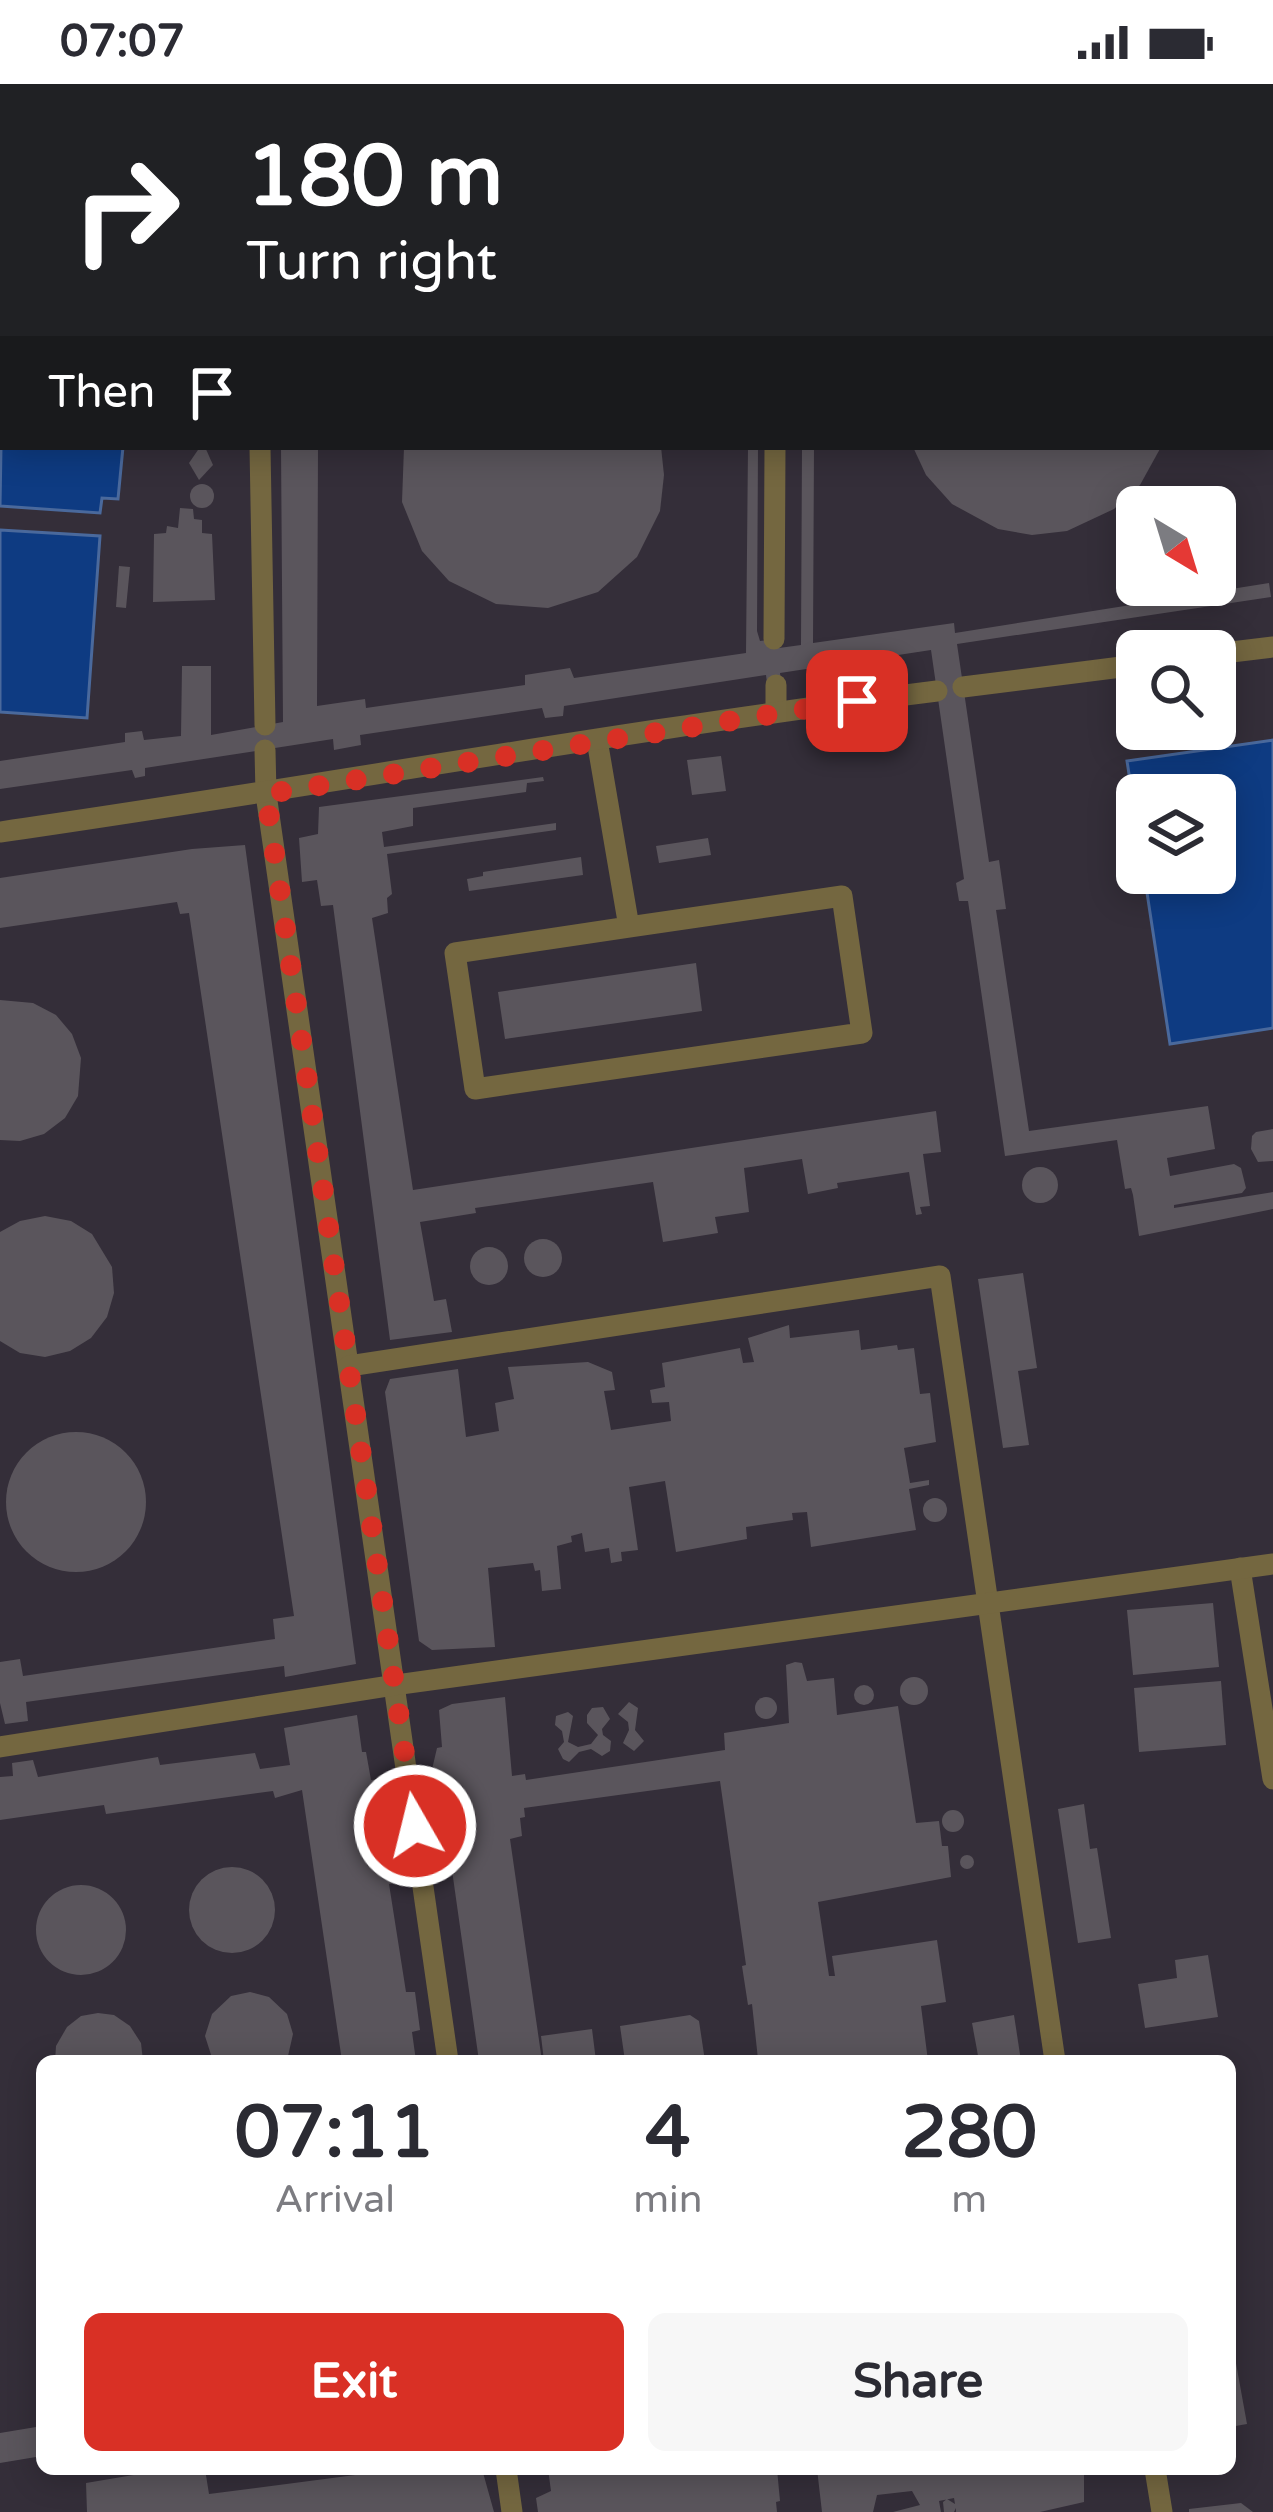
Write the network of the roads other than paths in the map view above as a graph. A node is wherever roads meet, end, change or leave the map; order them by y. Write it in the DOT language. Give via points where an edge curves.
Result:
graph roads {
  1 [pos="260,450"];
  2 [pos="775,450"];
  3 [pos="774,639"];
  4 [pos="1273,647"];
  5 [pos="1236,651"];
  6 [pos="1116,667"];
  7 [pos="776,685"];
  8 [pos="963,687"];
  9 [pos="937,691"];
  10 [pos="776,711"];
  11 [pos="265,725"];
  12 [pos="597,740"];
  13 [pos="265,750"];
  14 [pos="266,794"];
  15 [pos="0,832"];
  16 [pos="628,927"];
  17 [pos="349,1366"];
  18 [pos="1273,1564"];
  19 [pos="1240,1568"];
  20 [pos="988,1602"];
  21 [pos="395,1685"];
  22 [pos="0,1747"];
  23 [pos="1273,1779"];
  24 [pos="447,2055"];
  25 [pos="1054,2055"];
  26 [pos="507,2475"];
  27 [pos="1156,2475"];
  28 [pos="512,2512"];
  29 [pos="1162,2512"];
  1 -- 11 [label="lane"];
  2 -- 3 [label="lane"];
  4 -- 5 [label="lane"];
  6 -- 8 [label="lane"];
  7 -- 10 [label="lane"];
  9 -- 10 [label="lane"];
  10 -- 12 [label="lane"];
  12 -- 14 [label="lane"];
  12 -- 16 [label="lane"];
  13 -- 14 [label="lane"];
  14 -- 15 [label="lane"];
  14 -- 17 [label="lane"];
  16 -- 16 [label="lane" via="842,896 862,1033 475,1089 455,953"];
  17 -- 20 [label="lane" via="940,1276"];
  17 -- 21 [label="lane"];
  18 -- 19 [label="lane"];
  19 -- 20 [label="lane"];
  19 -- 23 [label="lane"];
  20 -- 21 [label="lane"];
  20 -- 25 [label="lane"];
  21 -- 22 [label="lane"];
  21 -- 24 [label="lane"];
  26 -- 28 [label="lane"];
  27 -- 29 [label="lane"];
}
